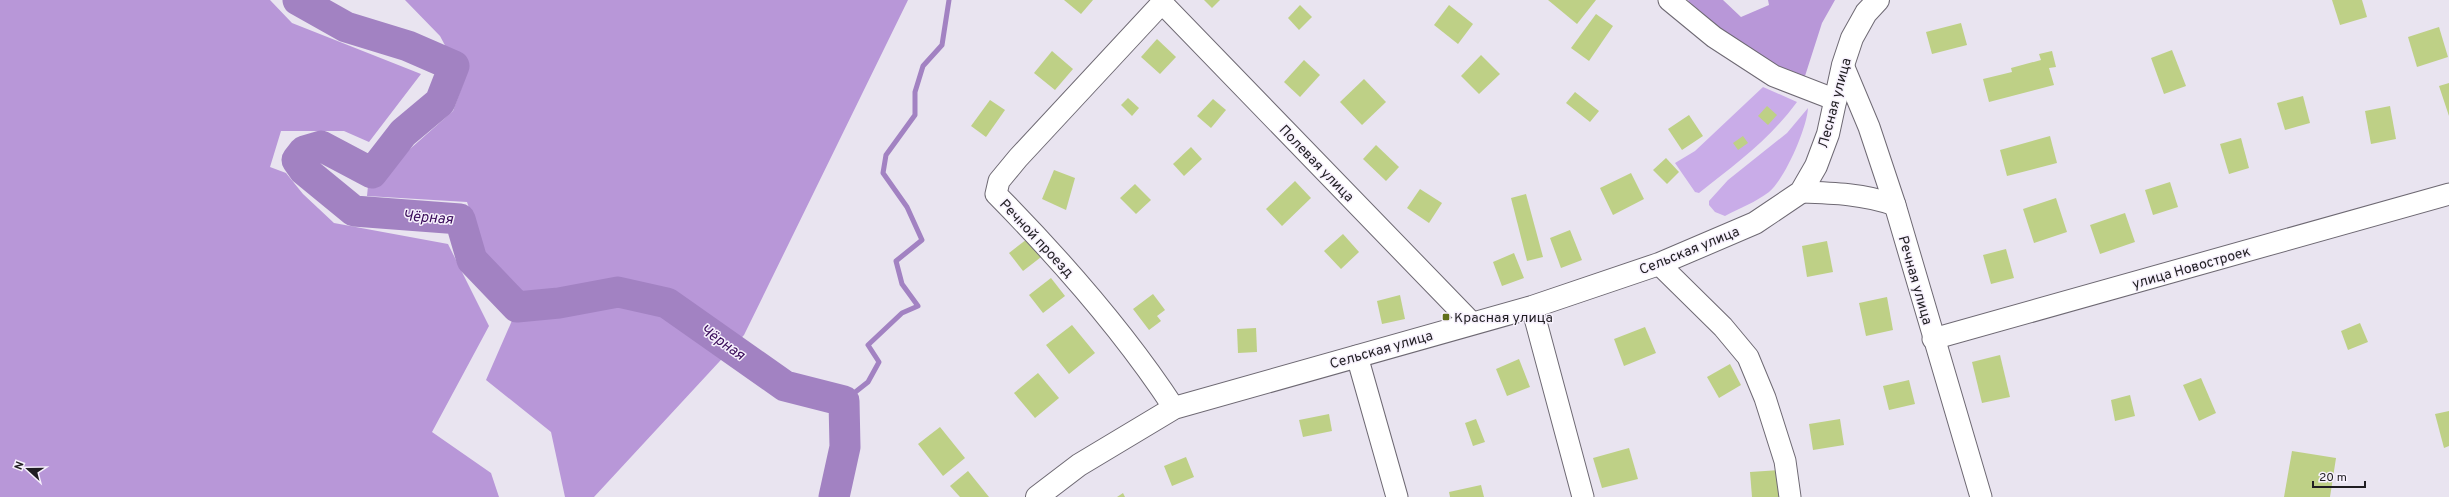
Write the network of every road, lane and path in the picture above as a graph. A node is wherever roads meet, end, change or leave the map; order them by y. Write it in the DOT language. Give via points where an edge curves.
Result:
graph roads {
  1 [pos="1669,0"];
  2 [pos="1162,3"];
  3 [pos="1872,7"];
  4 [pos="1843,65"];
  5 [pos="1836,100"];
  6 [pos="1801,192"];
  7 [pos="2449,194"];
  8 [pos="1895,205"];
  9 [pos="1659,264"];
  10 [pos="1532,307"];
  11 [pos="1472,323"];
  12 [pos="1933,339"];
  13 [pos="1357,356"];
  14 [pos="1174,408"];
  15 [pos="1037,497"];
  16 [pos="1397,497"];
  17 [pos="1583,497"];
  18 [pos="1790,497"];
  19 [pos="1981,497"];
  1 -- 5 [label="street" via="1714,37 1774,76"];
  2 -- 11 [label="street, Полевая улица"];
  2 -- 14 [label="street, Речной проезд" via="1018,158 999,181 996,194 1051,250 1146,366"];
  3 -- 4 [label="main road, Лесная улица" via="1852,38"];
  4 -- 5 [label="main road, Лесная улица"];
  4 -- 8 [label="street, Речная улица" via="1869,127"];
  5 -- 6 [label="main road, Лесная улица" via="1828,134 1816,166"];
  6 -- 8 [label="street" via="1852,194"];
  6 -- 9 [label="main road, Сельская улица" via="1755,223"];
  7 -- 12 [label="street, улица Новостроек"];
  8 -- 12 [label="street, Речная улица"];
  9 -- 10 [label="main road, Сельская улица"];
  9 -- 18 [label="street" via="1723,327 1748,357 1765,398 1785,461"];
  10 -- 11 [label="main road, Сельская улица"];
  10 -- 17 [label="street"];
  11 -- 13 [label="main road, Сельская улица"];
  12 -- 19 [label="street, Речная улица"];
  13 -- 14 [label="main road, Сельская улица"];
  13 -- 16 [label="street"];
  14 -- 15 [label="main road, Сельская улица" via="1079,465"];
}
